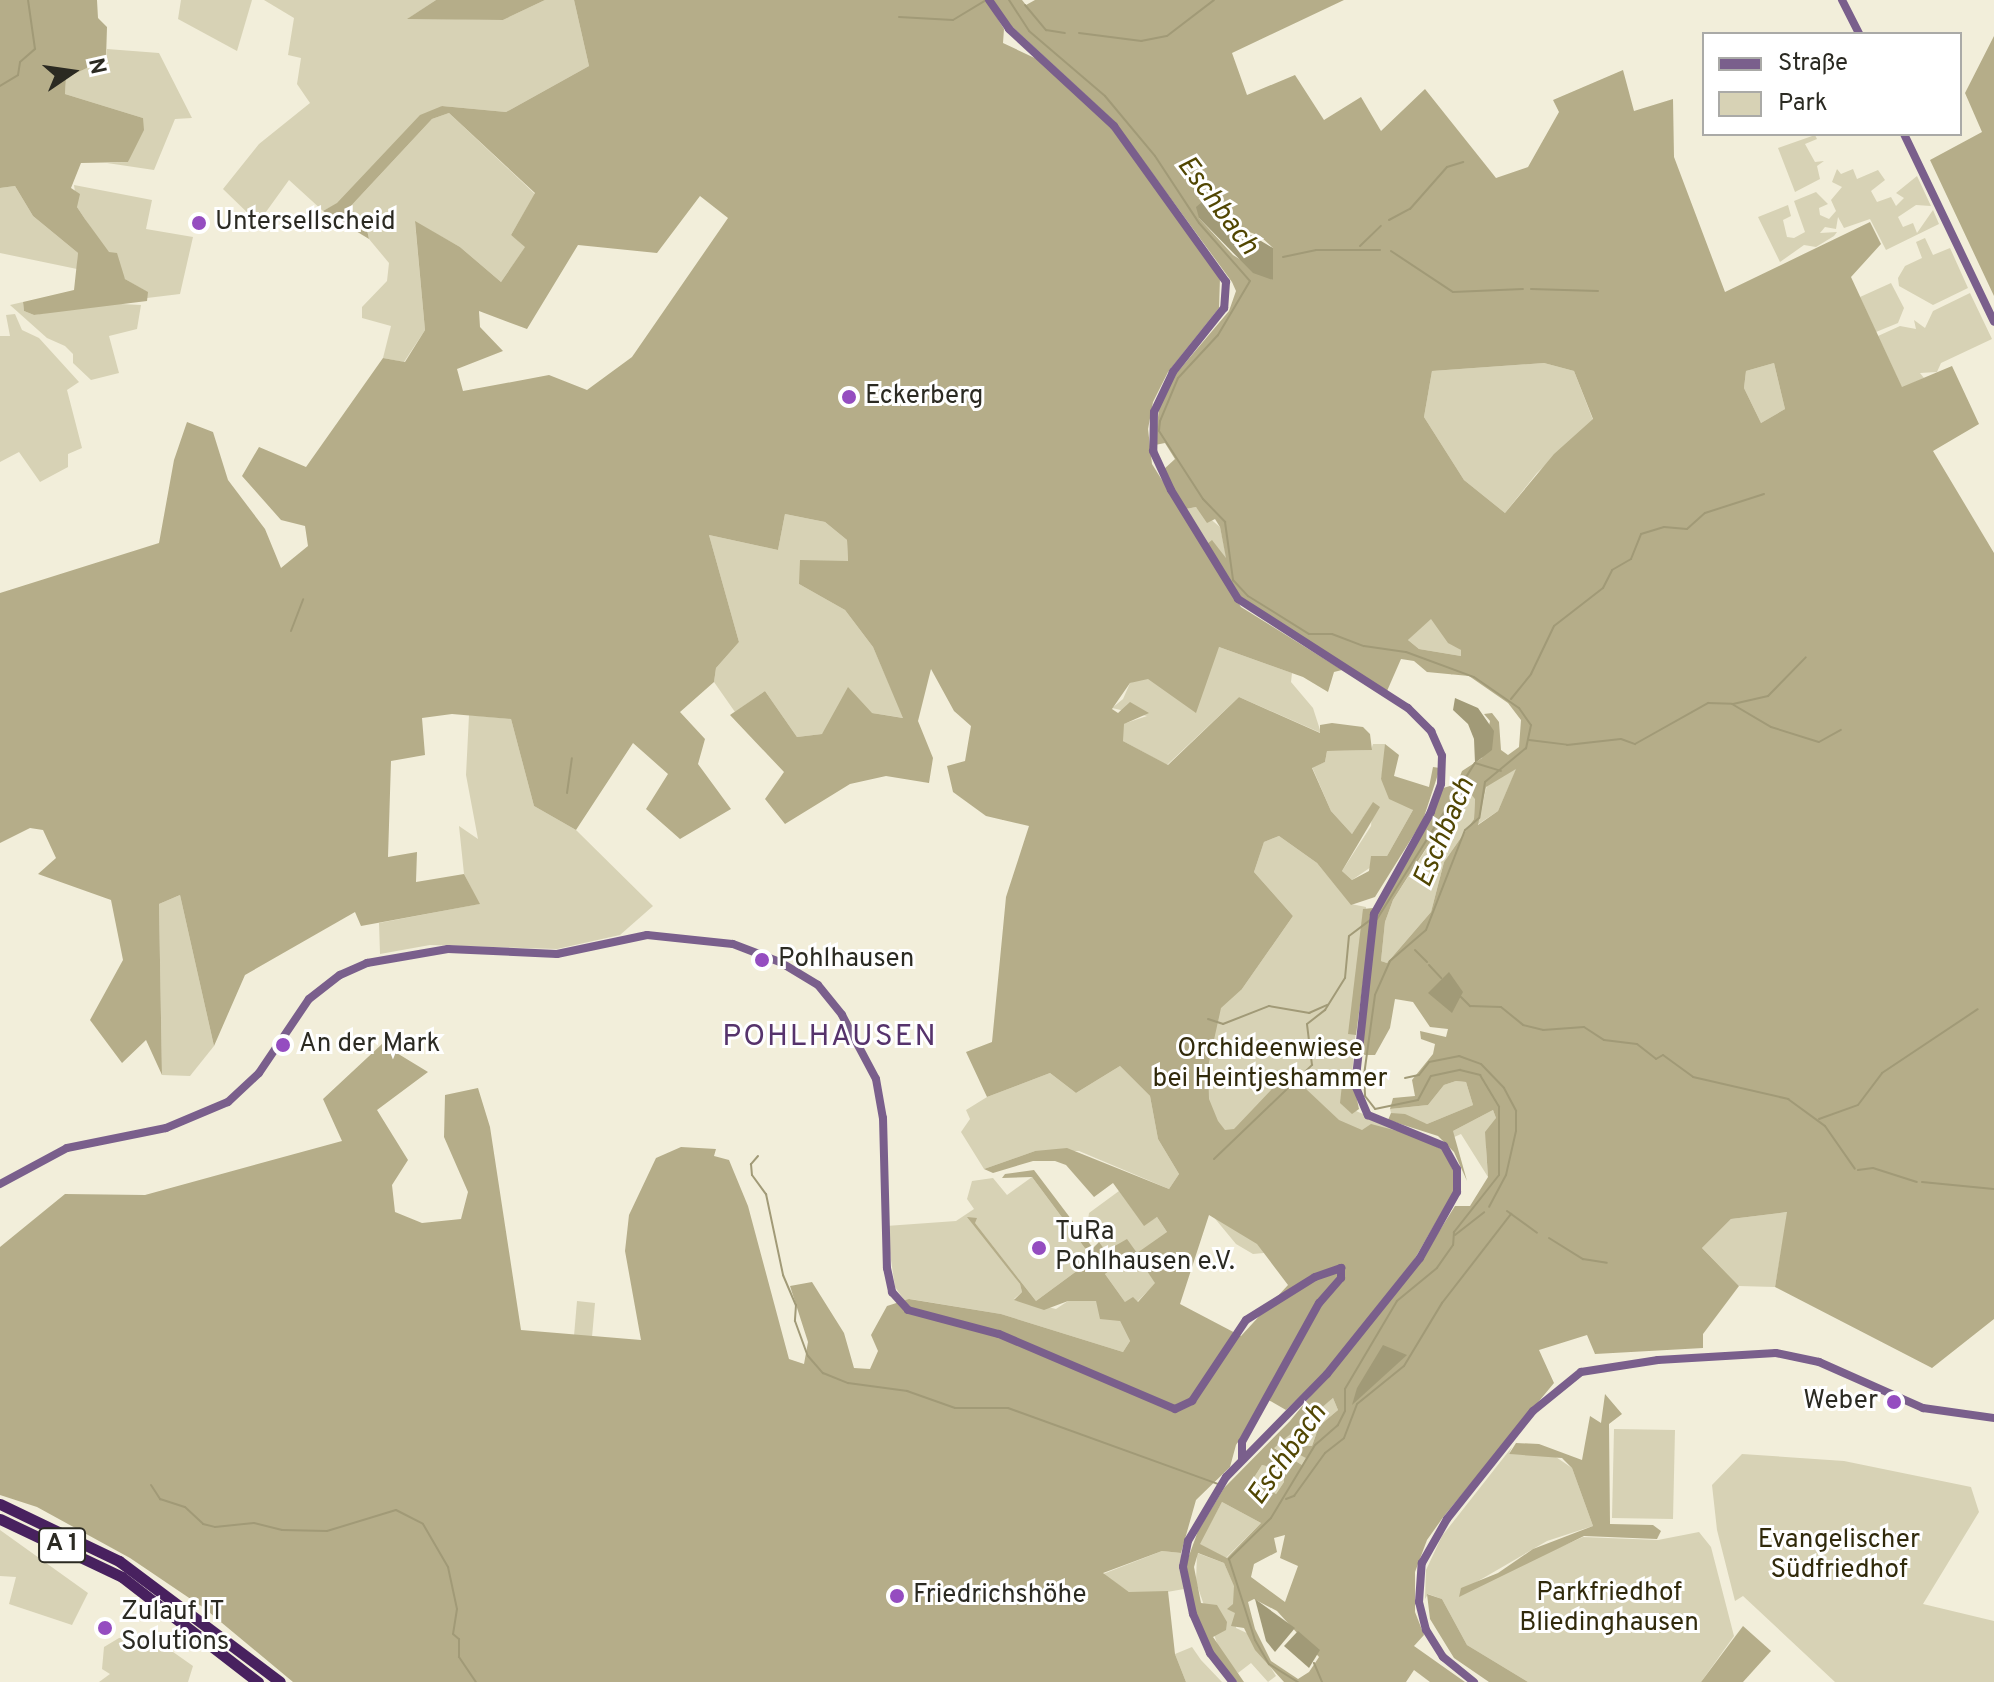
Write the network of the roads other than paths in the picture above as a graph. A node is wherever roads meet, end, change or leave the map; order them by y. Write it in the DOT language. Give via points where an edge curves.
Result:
graph roads {
  1 [pos="1842,0"];
  2 [pos="990,2"];
  3 [pos="1858,32"];
  4 [pos="1905,136"];
  5 [pos="1994,322"];
  6 [pos="0,1184"];
  7 [pos="1994,1418"];
  8 [pos="1242,1459"];
  9 [pos="0,1504"];
  10 [pos="0,1519"];
  11 [pos="258,1682"];
  12 [pos="280,1682"];
  13 [pos="1233,1682"];
  14 [pos="1474,1682"];
  1 -- 3 [label="main road"];
  2 -- 8 [label="main road" via="1009,29 1103,113 1224,278 1224,308 1173,372 1151,429 1154,457 1238,599 1408,708 1437,740 1442,778 1422,829 1374,914 1355,1090 1372,1117 1425,1134 1444,1146 1457,1169 1457,1192 1433,1241 1338,1361"];
  4 -- 5 [label="main road"];
  6 -- 8 [label="main road" via="67,1148 177,1124 228,1102 263,1068 309,999 340,975 367,963 431,950 546,955 634,936 694,936 763,954 811,979 842,1015 881,1101 883,1230 892,1292 908,1310 999,1334 1166,1409 1192,1401 1246,1320 1315,1277 1341,1268 1341,1278 1319,1303 1242,1442"];
  7 -- 14 [label="main road" via="1923,1408 1819,1362 1776,1353 1658,1360 1581,1372 1533,1411 1447,1519 1422,1563 1418,1600 1426,1630 1443,1657"];
  8 -- 13 [label="main road" via="1206,1506 1183,1559 1199,1629"];
  9 -- 12 [label="highway, A 1" via="78,1539 146,1578"];
  10 -- 11 [label="highway, A 1" via="122,1577"];
}
